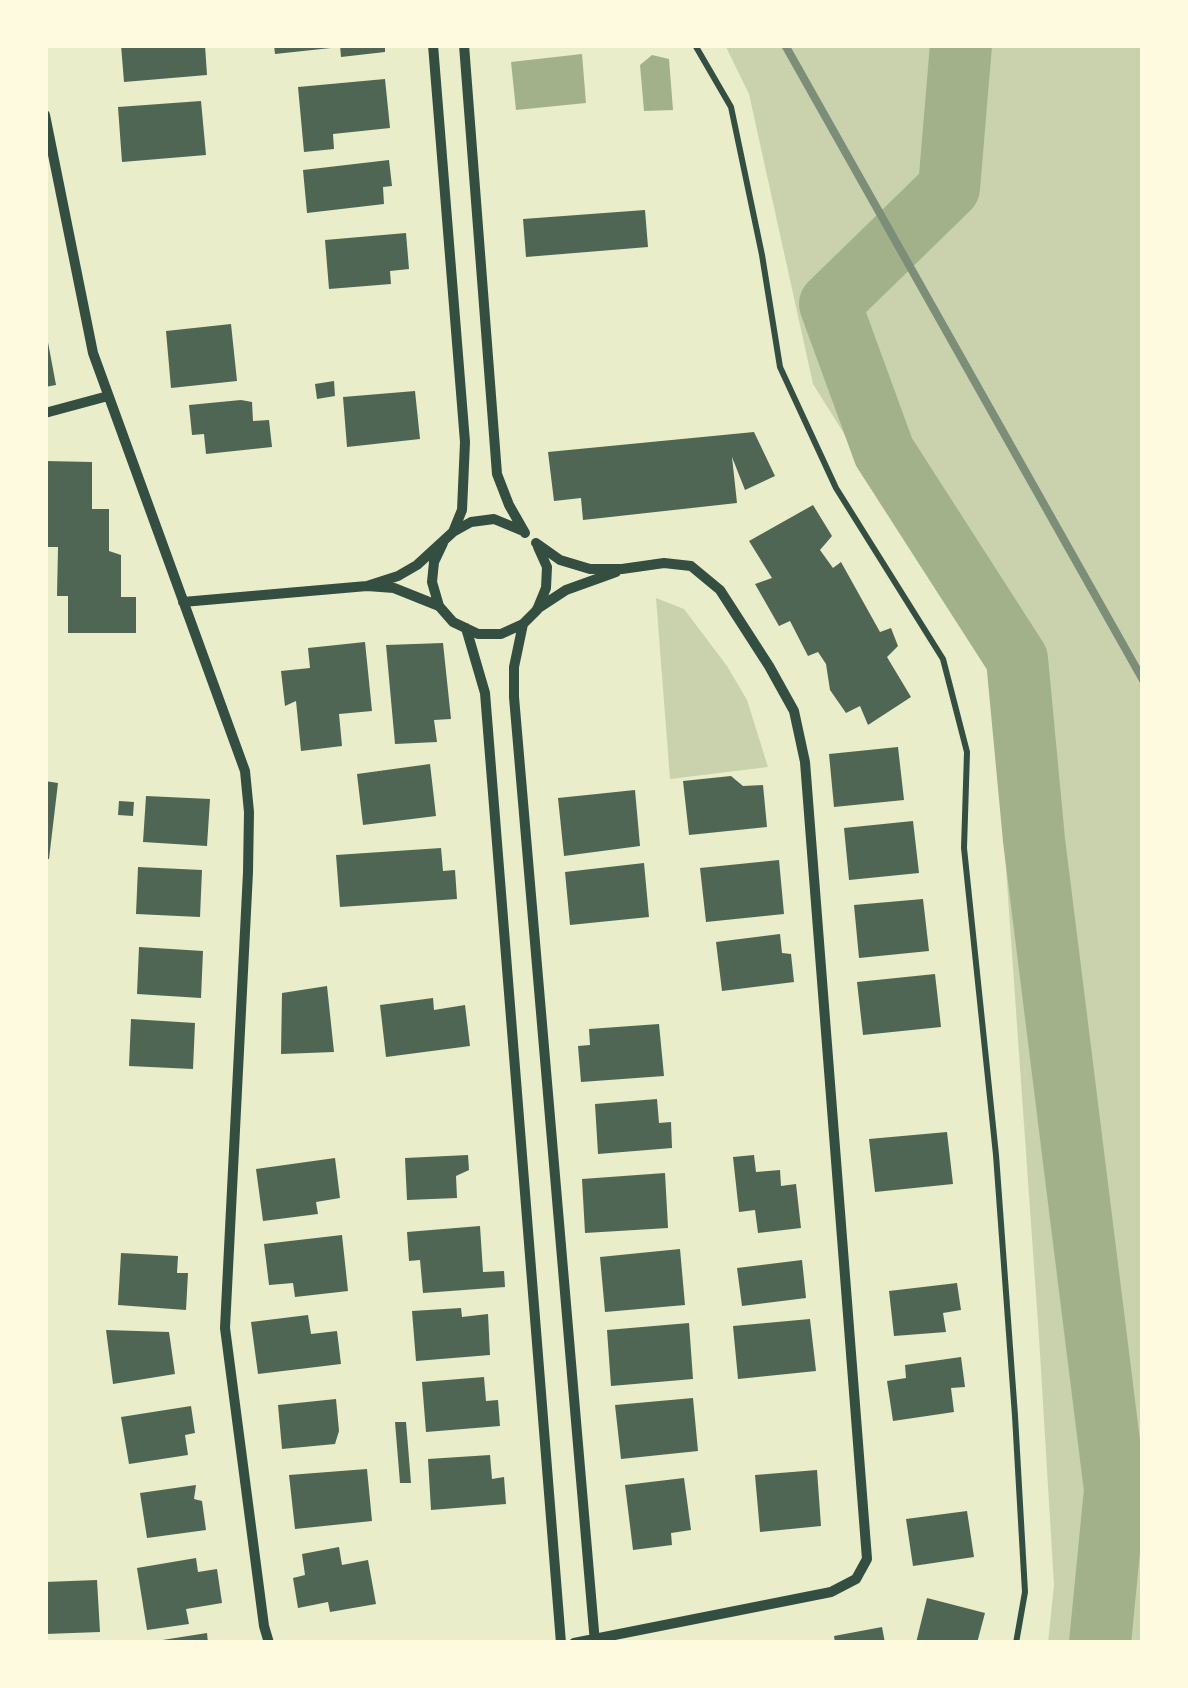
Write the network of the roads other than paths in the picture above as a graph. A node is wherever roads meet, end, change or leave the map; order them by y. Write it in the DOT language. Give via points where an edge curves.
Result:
graph roads {
  1 [pos="433,45"];
  2 [pos="464,45"];
  3 [pos="45,115"];
  4 [pos="47,133"];
  5 [pos="108,396"];
  6 [pos="45,413"];
  7 [pos="454,532"];
  8 [pos="526,533"];
  9 [pos="443,543"];
  10 [pos="536,543"];
  11 [pos="622,570"];
  12 [pos="367,586"];
  13 [pos="183,602"];
  14 [pos="439,606"];
  15 [pos="537,610"];
  16 [pos="523,624"];
  17 [pos="466,628"];
  18 [pos="634,1631"];
  19 [pos="595,1641"];
  20 [pos="269,1643"];
  21 [pos="560,1643"];
  22 [pos="574,1643"];
  23 [pos="623,1643"];
  1 -- 7 [label="street" via="465,442 462,510"];
  2 -- 8 [label="street" via="497,474"];
  3 -- 4 [label="street"];
  4 -- 5 [label="street" via="92,353"];
  5 -- 6 [label="street"];
  5 -- 13 [label="street"];
  7 -- 8 [label="street" via="494,520"];
  7 -- 9 [label="street"];
  8 -- 10 [label="street"];
  9 -- 12 [label="street" via="398,576"];
  9 -- 14 [label="street" via="432,582"];
  10 -- 11 [label="street" via="560,560"];
  10 -- 15 [label="street" via="546,567"];
  11 -- 15 [label="street" via="566,590"];
  11 -- 18 [label="street" via="691,566 720,590 794,711 805,762 867,1558 856,1579 831,1592"];
  12 -- 13 [label="street"];
  12 -- 14 [label="street" via="394,588"];
  13 -- 20 [label="street" via="244,771 249,812 224,1328"];
  14 -- 17 [label="street"];
  15 -- 16 [label="street"];
  16 -- 17 [label="street" via="501,634"];
  16 -- 19 [label="street" via="514,697"];
  17 -- 21 [label="street" via="485,693"];
  18 -- 19 [label="street"];
  18 -- 23 [label="street"];
  19 -- 22 [label="street"];
}
